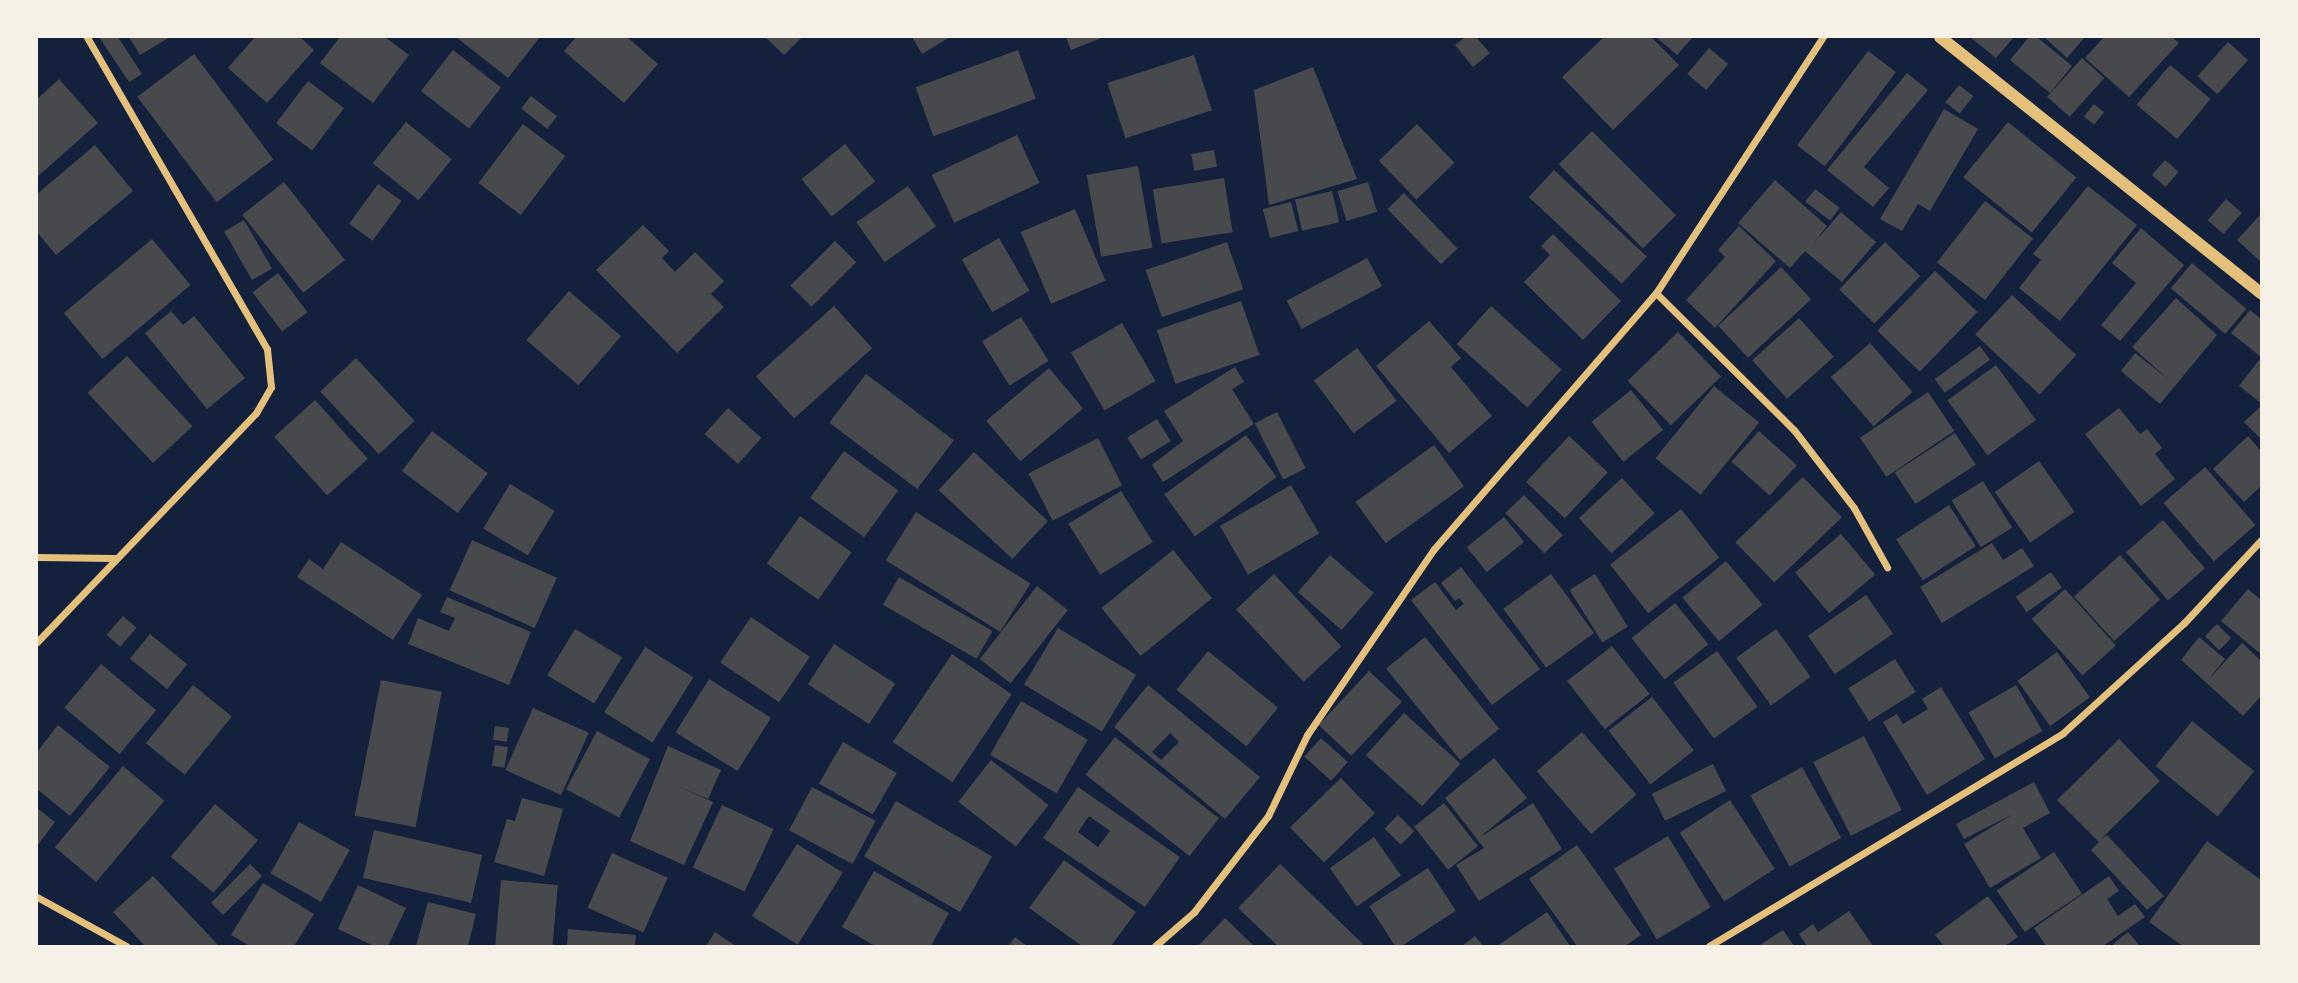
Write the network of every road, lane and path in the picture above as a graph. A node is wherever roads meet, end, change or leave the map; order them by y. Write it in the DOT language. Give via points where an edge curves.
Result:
graph roads {
  1 [pos="87,37"];
  2 [pos="1823,37"];
  3 [pos="1940,37"];
  4 [pos="1656,293"];
  5 [pos="2261,293"];
  6 [pos="2261,540"];
  7 [pos="37,557"];
  8 [pos="114,558"];
  9 [pos="1887,567"];
  10 [pos="37,642"];
  11 [pos="37,897"];
  12 [pos="126,946"];
  13 [pos="1155,946"];
  14 [pos="1709,946"];
  1 -- 8 [label="street" via="267,349 271,387 256,413"];
  2 -- 4 [label="street"];
  3 -- 5 [label="street"];
  4 -- 9 [label="street" via="1794,430 1854,508"];
  4 -- 13 [label="street" via="1434,549 1307,735 1268,816 1194,912"];
  6 -- 14 [label="street" via="2184,623 2063,733"];
  7 -- 8 [label="street"];
  8 -- 10 [label="street"];
  11 -- 12 [label="street"];
}
